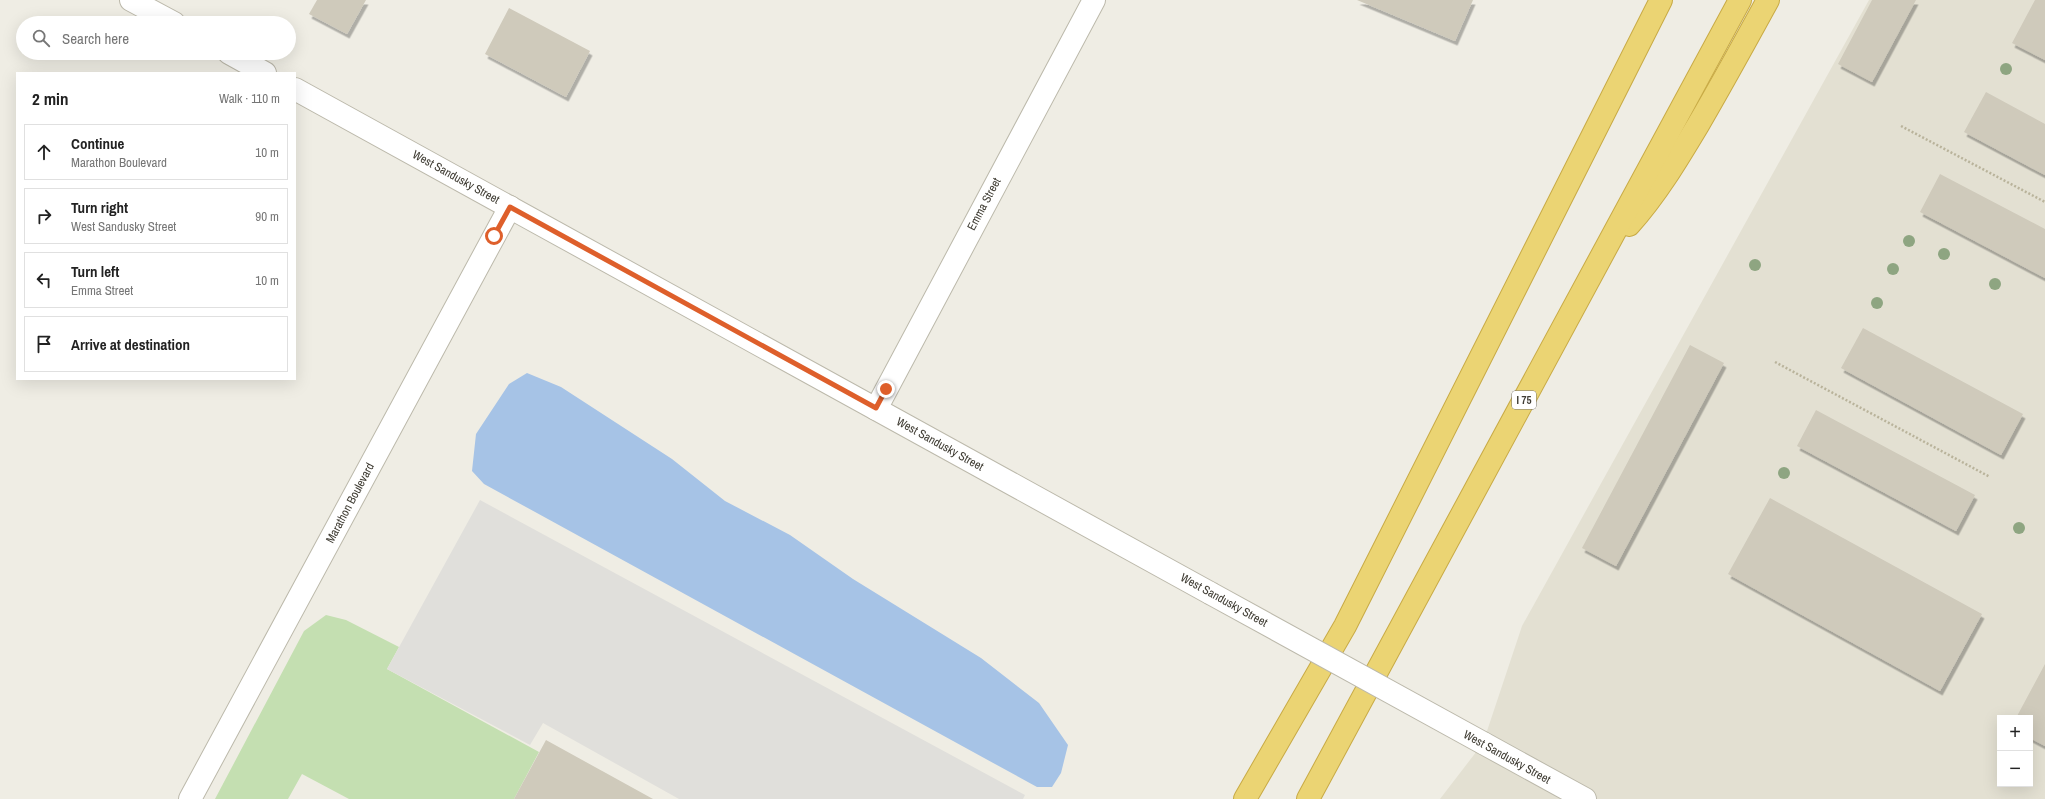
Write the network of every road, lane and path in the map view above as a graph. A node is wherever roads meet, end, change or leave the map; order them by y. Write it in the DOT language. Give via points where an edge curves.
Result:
graph roads {
  1 [pos="132,0"];
  2 [pos="1094,0"];
  3 [pos="1661,0"];
  4 [pos="1740,0"];
  5 [pos="1768,0"];
  6 [pos="161,16"];
  7 [pos="242,60"];
  8 [pos="263,72"];
  9 [pos="296,90"];
  10 [pos="1901,126"];
  11 [pos="2045,202"];
  12 [pos="510,207"];
  13 [pos="1602,254"];
  14 [pos="1775,362"];
  15 [pos="876,408"];
  16 [pos="1990,477"];
  17 [pos="190,799"];
  18 [pos="1245,799"];
  19 [pos="1308,799"];
  20 [pos="1584,799"];
  1 -- 6 [label="street"];
  2 -- 15 [label="street, Emma Street"];
  3 -- 18 [label="highway" via="1345,626"];
  4 -- 13 [label="highway, I 75"];
  5 -- 13 [label="highway" via="1684,148 1644,209"];
  7 -- 8 [label="street"];
  9 -- 12 [label="street, West Sandusky Street"];
  10 -- 11 [label="path"];
  12 -- 15 [label="street, West Sandusky Street"];
  12 -- 17 [label="street, Marathon Boulevard"];
  13 -- 19 [label="highway, I 75"];
  14 -- 16 [label="path"];
  15 -- 20 [label="street, West Sandusky Street, bridge"];
}
